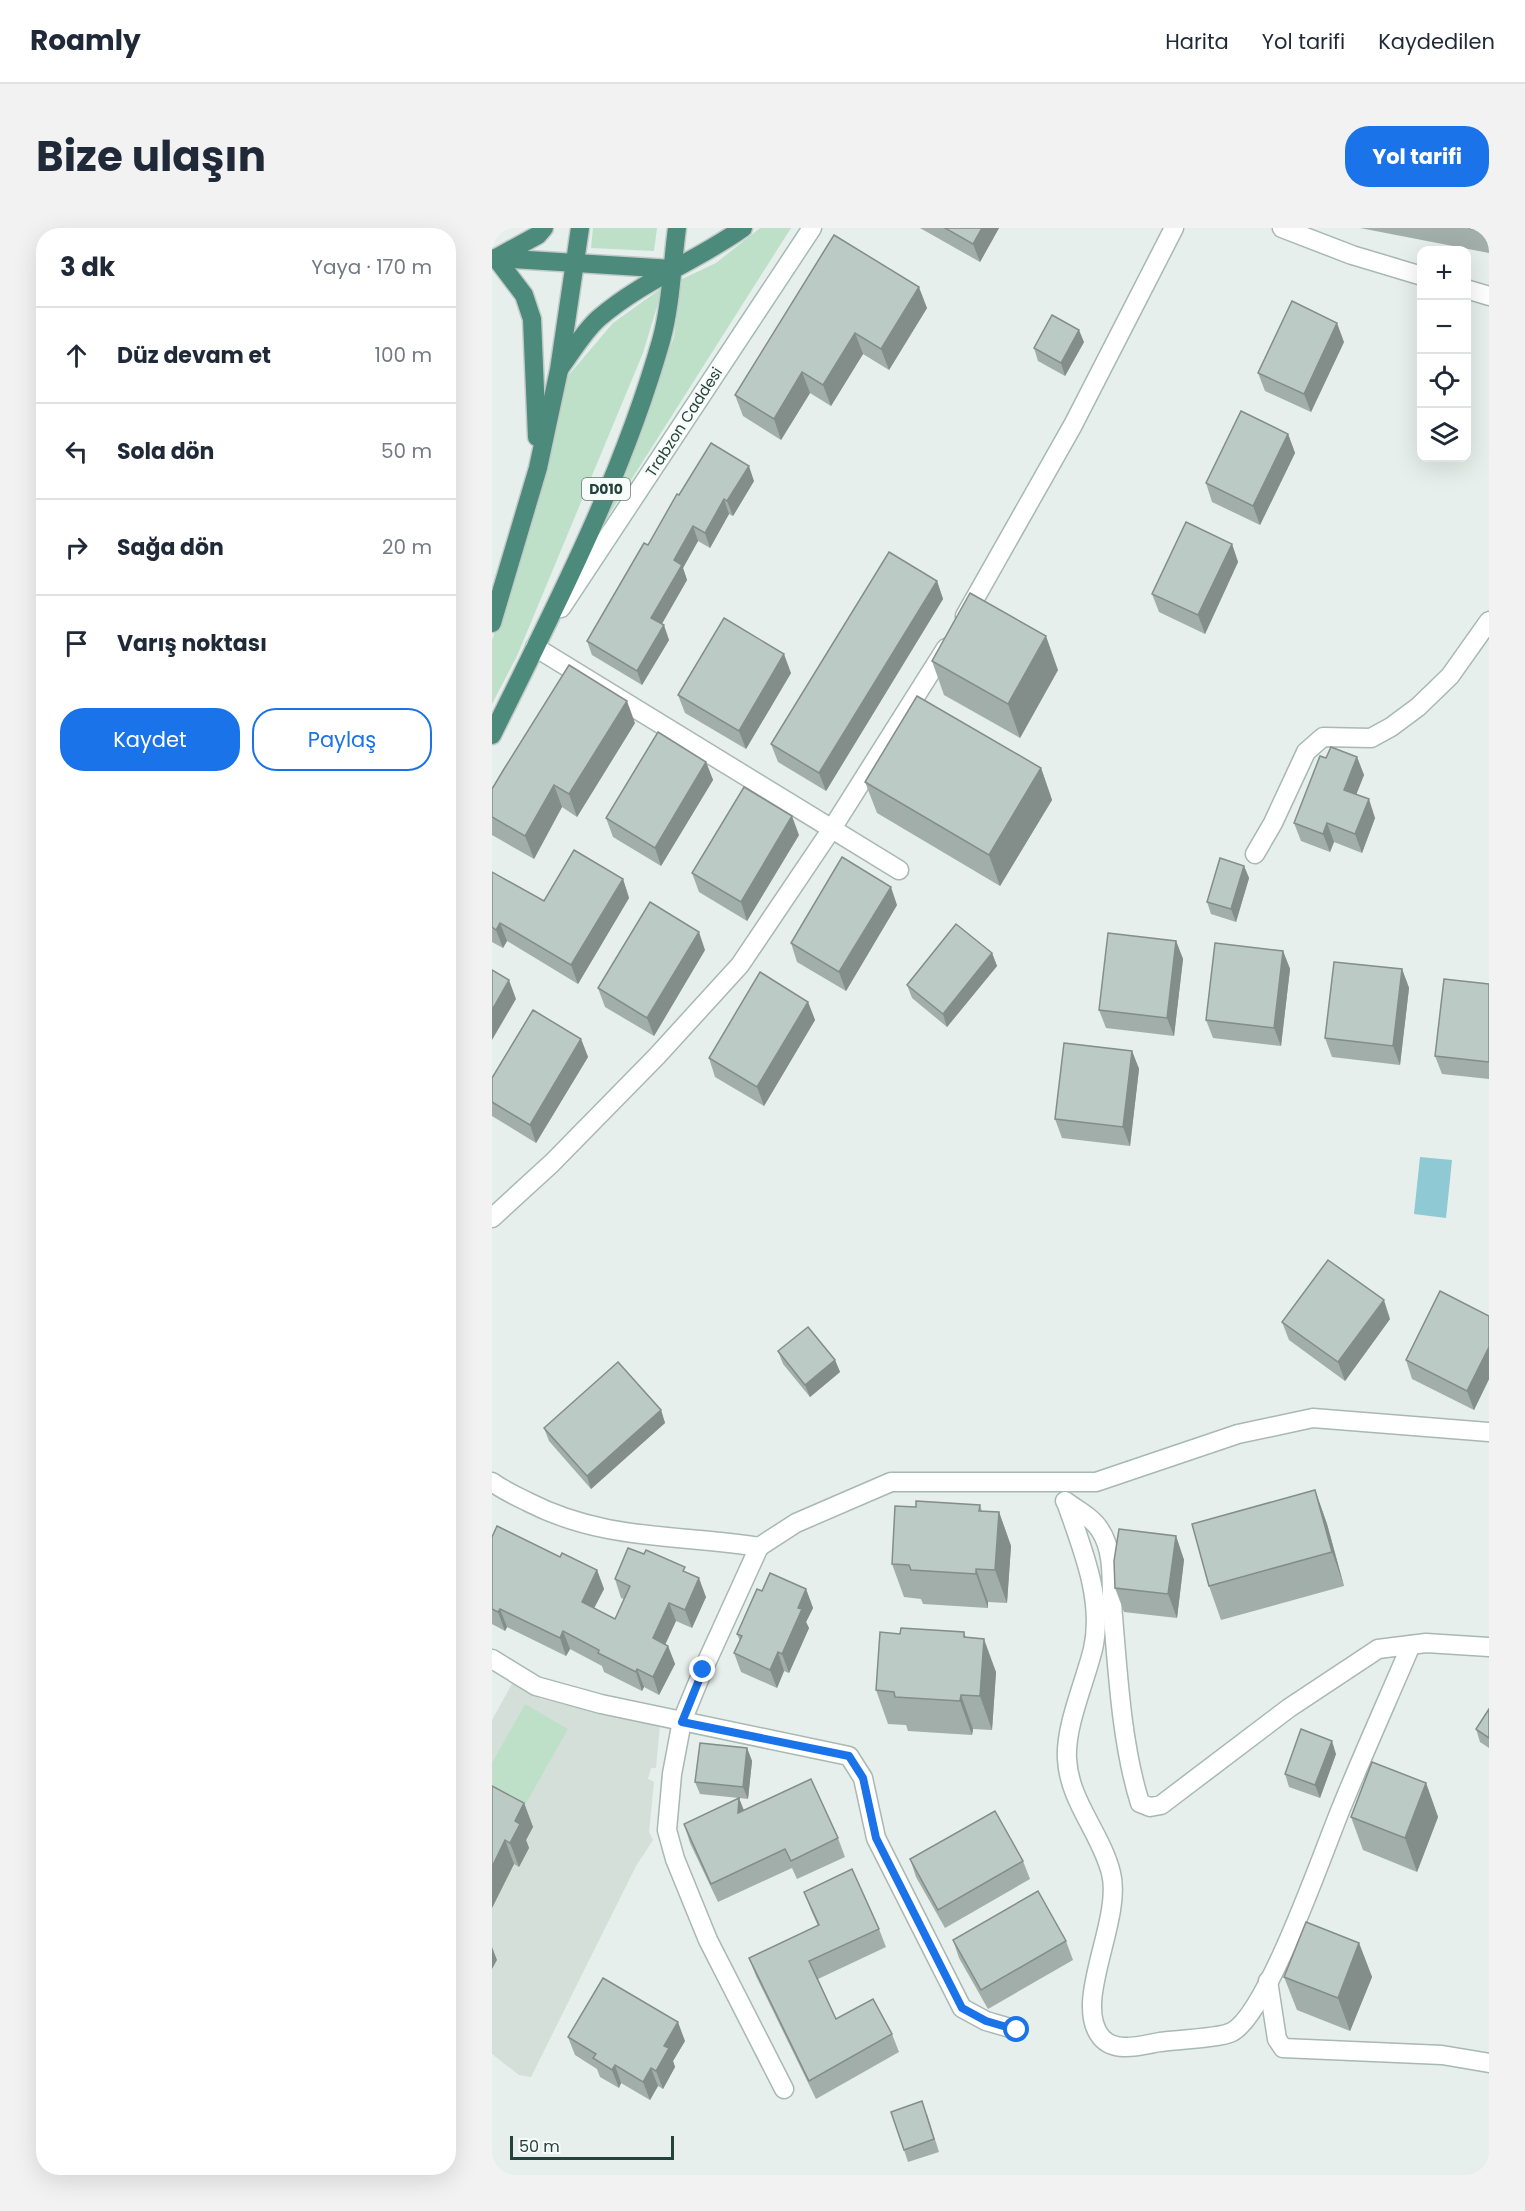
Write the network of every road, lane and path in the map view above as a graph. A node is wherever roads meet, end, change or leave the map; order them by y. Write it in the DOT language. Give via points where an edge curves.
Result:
graph roads {
  1 [pos="544,228"];
  2 [pos="580,228"];
  3 [pos="677,228"];
  4 [pos="743,228"];
  5 [pos="812,228"];
  6 [pos="1174,228"];
  7 [pos="1282,228"];
  8 [pos="494,257"];
  9 [pos="574,262"];
  10 [pos="672,269"];
  11 [pos="1417,274"];
  12 [pos="1471,290"];
  13 [pos="1489,296"];
  14 [pos="558,370"];
  15 [pos="538,468"];
  16 [pos="1489,621"];
  17 [pos="492,623"];
  18 [pos="535,647"];
  19 [pos="492,735"];
  20 [pos="833,827"];
  21 [pos="1255,854"];
  22 [pos="899,870"];
  23 [pos="492,1218"];
  24 [pos="1489,1432"];
  25 [pos="492,1482"];
  26 [pos="1043,1482"];
  27 [pos="1066,1502"];
  28 [pos="759,1547"];
  29 [pos="1411,1645"];
  30 [pos="1489,1647"];
  31 [pos="492,1659"];
  32 [pos="682,1722"];
  33 [pos="1268,1981"];
  34 [pos="1017,2030"];
  35 [pos="1489,2063"];
  36 [pos="784,2089"];
  1 -- 8 [label="highway"];
  2 -- 9 [label="highway"];
  3 -- 10 [label="highway, D010"];
  4 -- 10 [label="highway" via="696,259"];
  5 -- 18 [label="street, Trabzon Caddesi"];
  6 -- 20 [label="street" via="1073,424 954,635"];
  7 -- 11 [label="street"];
  8 -- 9 [label="highway"];
  8 -- 15 [label="highway" via="524,295 532,319"];
  9 -- 10 [label="highway"];
  9 -- 14 [label="highway"];
  10 -- 14 [label="highway" via="597,319"];
  10 -- 18 [label="highway, D010" via="662,339 624,448"];
  12 -- 13 [label="street"];
  14 -- 15 [label="highway"];
  15 -- 17 [label="highway"];
  16 -- 21 [label="street" via="1450,676 1391,727 1371,738 1323,737 1306,752"];
  18 -- 19 [label="highway, D010"];
  18 -- 20 [label="street"];
  20 -- 22 [label="street"];
  20 -- 23 [label="street" via="740,965 657,1056"];
  24 -- 26 [label="street" via="1313,1418 1238,1434 1096,1482"];
  25 -- 28 [label="street" via="580,1525"];
  26 -- 27 [label="street"];
  26 -- 28 [label="street" via="891,1482 796,1522"];
  27 -- 29 [label="street" via="1088,1516 1101,1531 1107,1548 1131,1770 1140,1803 1150,1807 1161,1805 1289,1708 1378,1649"];
  27 -- 33 [label="street" via="1090,1578 1096,1627 1066,1754 1068,1776 1111,1873 1114,1899 1091,2014 1102,2038 1119,2048 1232,2032 1254,2009"];
  28 -- 32 [label="street"];
  29 -- 30 [label="street"];
  29 -- 33 [label="street" via="1284,1952"];
  31 -- 32 [label="street" via="536,1686"];
  32 -- 34 [label="street" via="849,1756 863,1778 876,1838 962,2008 986,2021"];
  32 -- 36 [label="street" via="667,1830 675,1859 708,1940"];
  33 -- 35 [label="street" via="1276,2038 1283,2048 1442,2055"];
}
